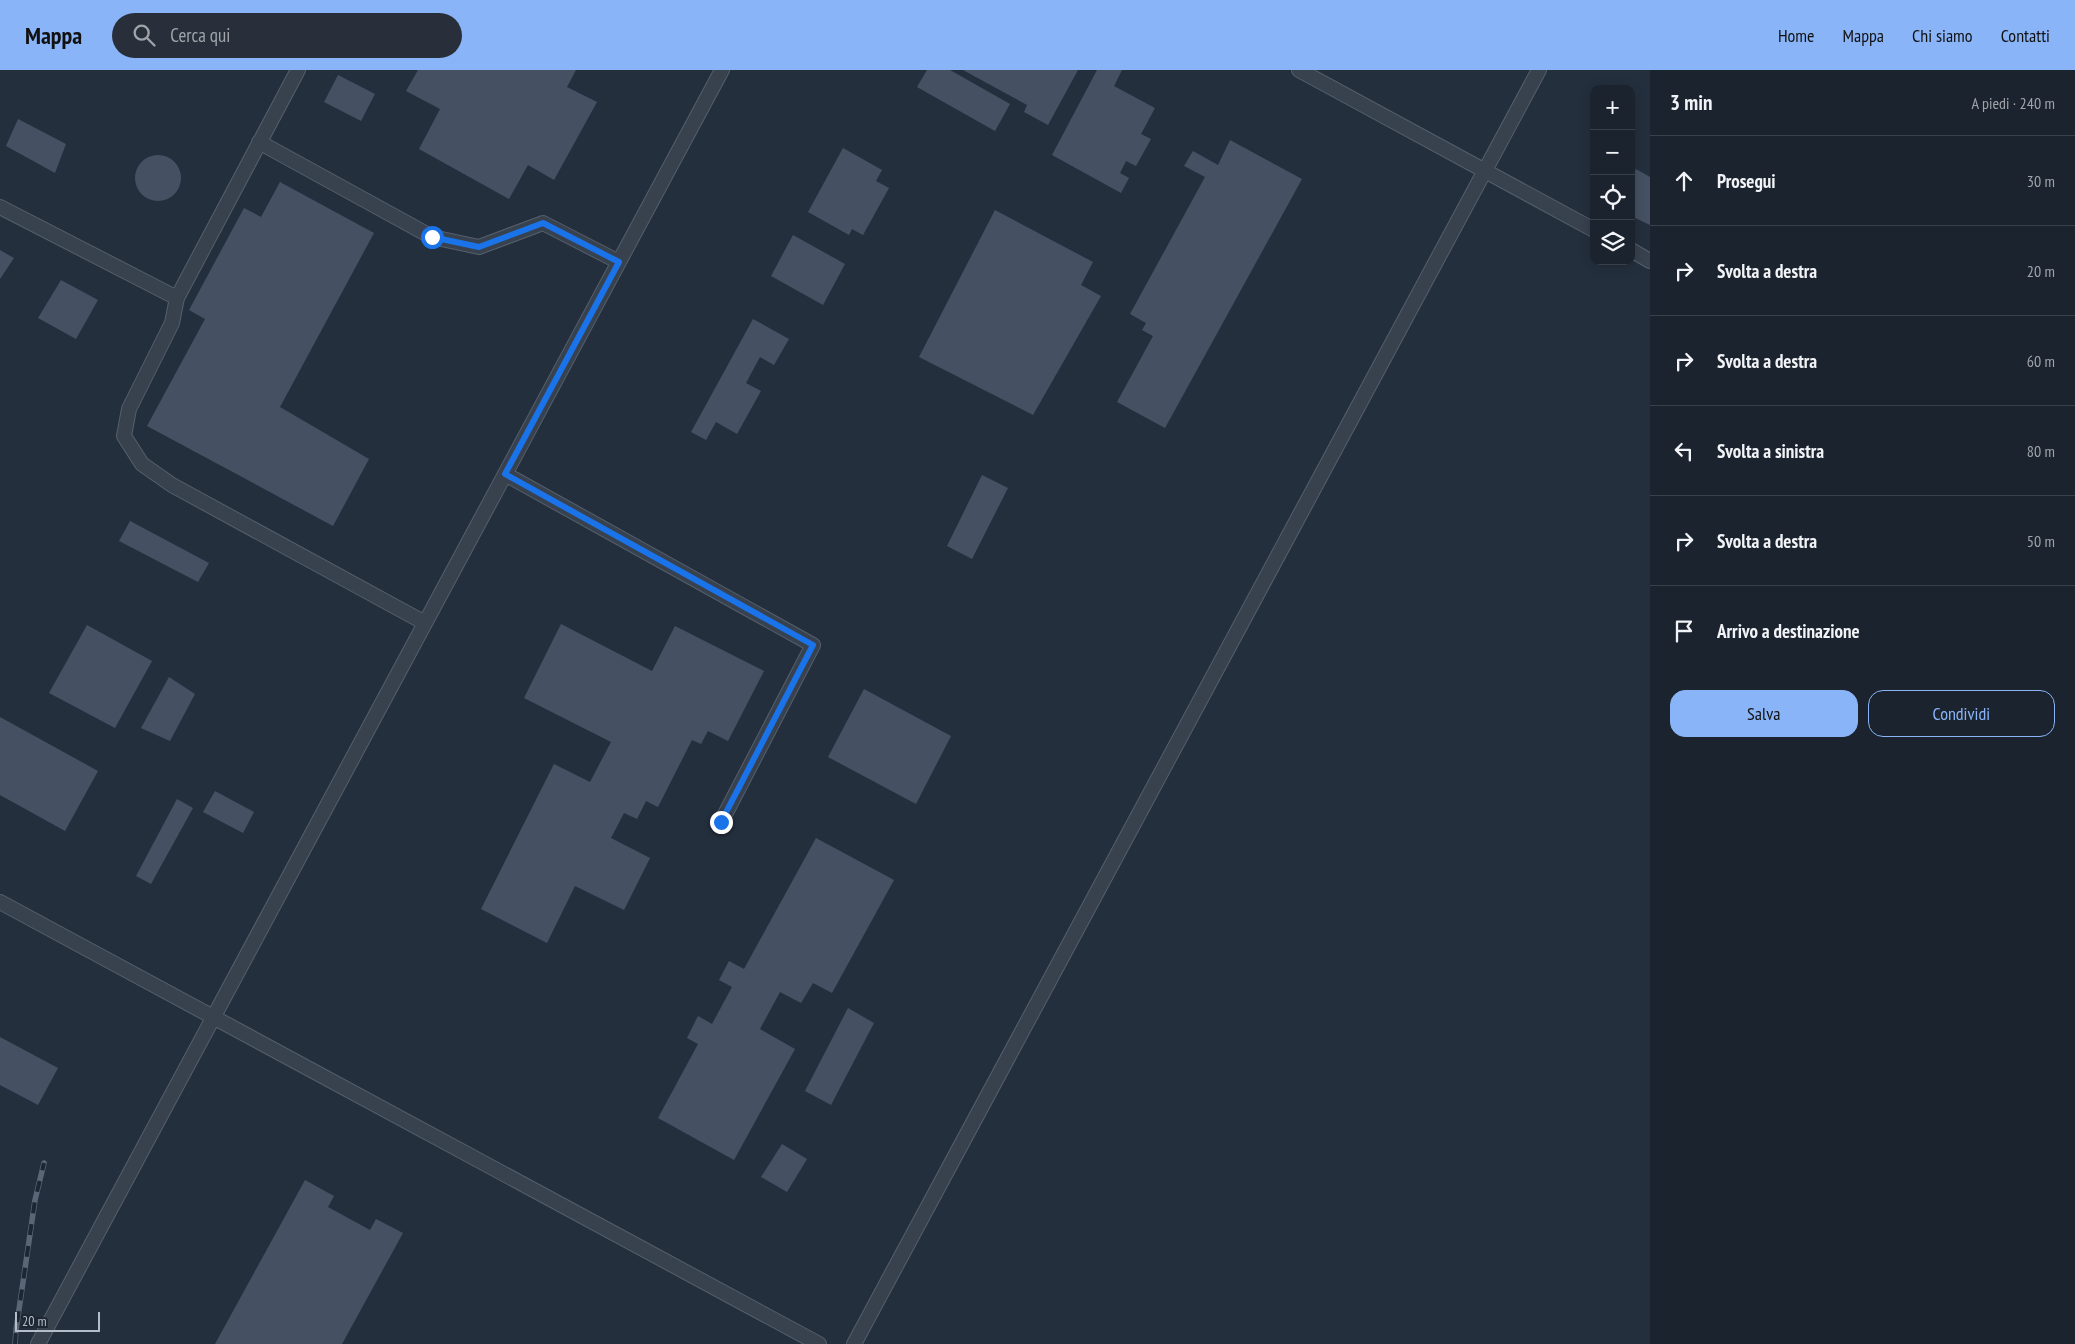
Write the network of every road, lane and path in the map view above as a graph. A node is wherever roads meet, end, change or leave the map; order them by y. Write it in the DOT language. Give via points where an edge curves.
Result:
graph roads {
  1 [pos="298,70"];
  2 [pos="722,70"];
  3 [pos="1299,70"];
  4 [pos="1539,70"];
  5 [pos="259,142"];
  6 [pos="1485,171"];
  7 [pos="0,207"];
  8 [pos="1590,228"];
  9 [pos="1635,252"];
  10 [pos="1650,260"];
  11 [pos="619,262"];
  12 [pos="177,298"];
  13 [pos="505,474"];
  14 [pos="425,623"];
  15 [pos="721,822"];
  16 [pos="0,902"];
  17 [pos="213,1017"];
  18 [pos="38,1344"];
  19 [pos="819,1344"];
  20 [pos="854,1344"];
  1 -- 5 [label="lane"];
  2 -- 11 [label="lane"];
  3 -- 6 [label="lane"];
  4 -- 6 [label="lane"];
  5 -- 11 [label="lane" via="432,237 479,247 543,223"];
  5 -- 12 [label="lane"];
  6 -- 8 [label="lane"];
  6 -- 20 [label="lane"];
  7 -- 12 [label="lane"];
  9 -- 10 [label="lane"];
  11 -- 13 [label="lane"];
  12 -- 14 [label="lane" via="172,323 129,410 124,436 142,464 172,485"];
  13 -- 14 [label="lane"];
  13 -- 15 [label="lane" via="813,645"];
  14 -- 17 [label="lane"];
  16 -- 17 [label="lane"];
  17 -- 18 [label="lane"];
  17 -- 19 [label="lane"];
}
